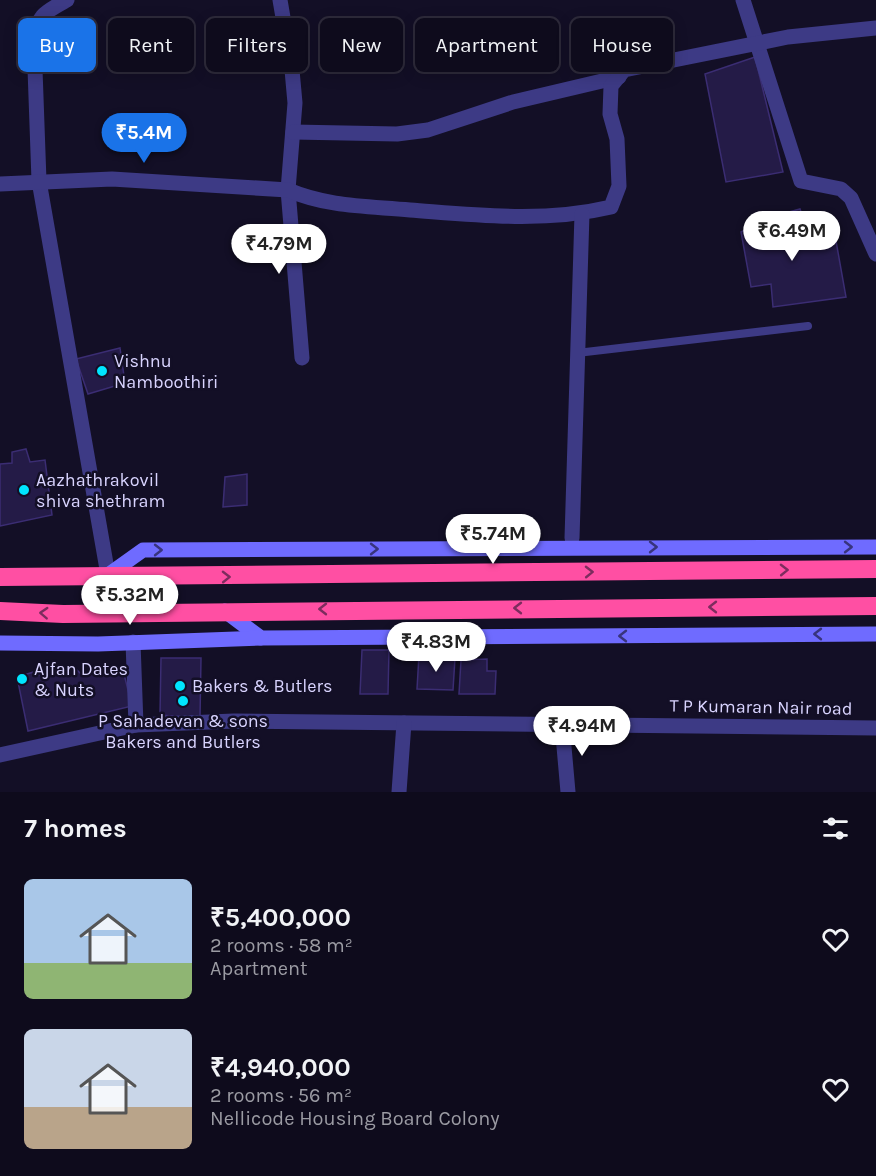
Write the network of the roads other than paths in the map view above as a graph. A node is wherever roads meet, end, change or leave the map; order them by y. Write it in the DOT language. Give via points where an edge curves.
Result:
graph roads {
  1 [pos="67,0"];
  2 [pos="280,0"];
  3 [pos="743,0"];
  4 [pos="876,28"];
  5 [pos="758,44"];
  6 [pos="619,76"];
  7 [pos="293,132"];
  8 [pos="39,182"];
  9 [pos="0,184"];
  10 [pos="288,190"];
  11 [pos="582,214"];
  12 [pos="876,254"];
  13 [pos="808,326"];
  14 [pos="577,353"];
  15 [pos="302,358"];
  16 [pos="572,538"];
  17 [pos="876,547"];
  18 [pos="876,569"];
  19 [pos="108,575"];
  20 [pos="0,577"];
  21 [pos="876,606"];
  22 [pos="225,610"];
  23 [pos="0,611"];
  24 [pos="876,634"];
  25 [pos="261,638"];
  26 [pos="133,642"];
  27 [pos="0,643"];
  28 [pos="404,723"];
  29 [pos="136,724"];
  30 [pos="562,724"];
  31 [pos="876,728"];
  32 [pos="0,755"];
  33 [pos="399,792"];
  34 [pos="568,792"];
  1 -- 8 [label="street" via="36,22"];
  2 -- 7 [label="street" via="292,70"];
  3 -- 5 [label="street"];
  4 -- 5 [label="street"];
  5 -- 6 [label="street" via="645,64 624,70"];
  5 -- 12 [label="street" via="801,180 841,189 851,198"];
  6 -- 7 [label="street" via="513,102 428,130 397,134"];
  6 -- 11 [label="street" via="611,86 610,114 620,186 611,207"];
  7 -- 10 [label="street"];
  8 -- 9 [label="street"];
  8 -- 10 [label="street" via="112,179"];
  8 -- 19 [label="street"];
  10 -- 11 [label="street" via="350,207 549,218"];
  10 -- 15 [label="street"];
  11 -- 14 [label="street"];
  13 -- 14 [label="lane"];
  14 -- 16 [label="street"];
  19 -- 17 [label="street, one-way" via="142,550"];
  19 -- 18 [label="highway, one-way" via="171,578"];
  19 -- 20 [label="highway"];
  21 -- 22 [label="highway, one-way"];
  22 -- 23 [label="highway, one-way" via="63,614"];
  22 -- 25 [label="street"];
  24 -- 25 [label="street, one-way"];
  25 -- 26 [label="street"];
  26 -- 27 [label="street"];
  26 -- 29 [label="street"];
  28 -- 29 [label="street, T P Kumaran Nair road"];
  28 -- 30 [label="street, T P Kumaran Nair road"];
  28 -- 33 [label="street"];
  29 -- 32 [label="street, T P Kumaran Nair road"];
  30 -- 31 [label="street, T P Kumaran Nair road"];
  30 -- 34 [label="street"];
}
